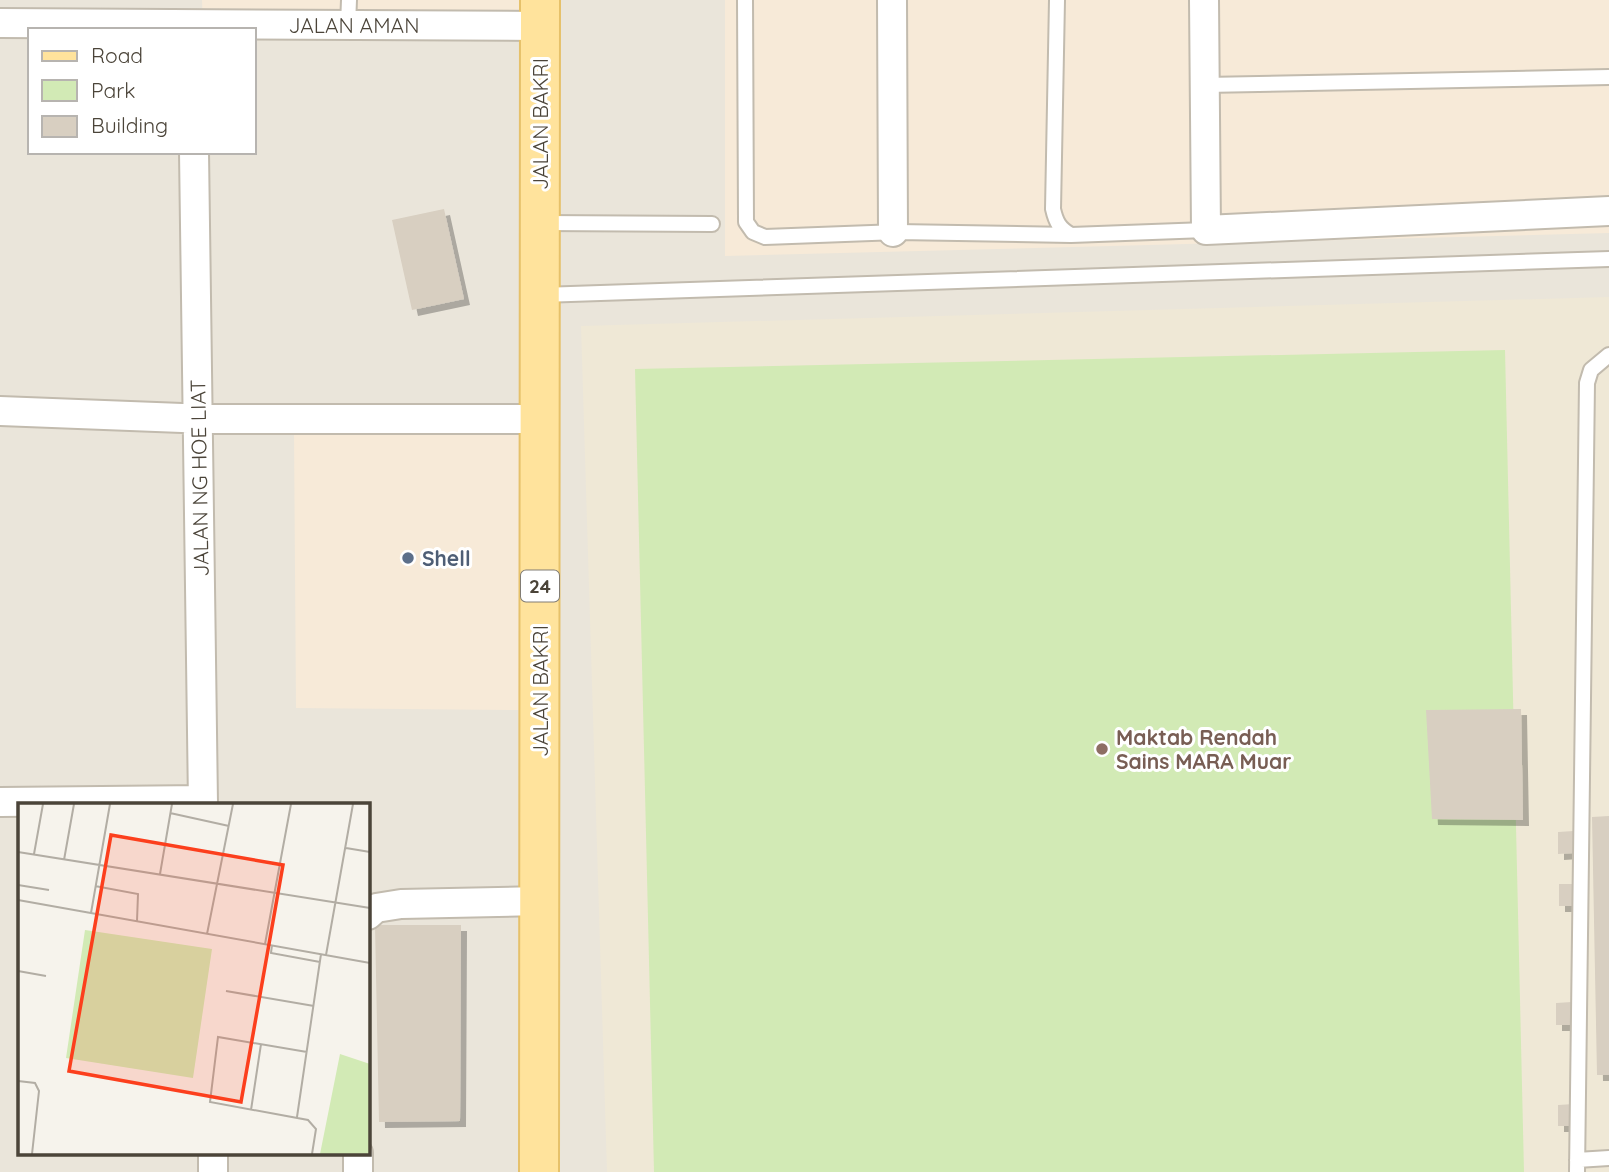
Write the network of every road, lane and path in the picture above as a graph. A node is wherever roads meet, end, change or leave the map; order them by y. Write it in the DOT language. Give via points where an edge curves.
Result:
graph roads {
  1 [pos="745,0"];
  2 [pos="892,0"];
  3 [pos="1056,0"];
  4 [pos="1205,0"];
  5 [pos="348,12"];
  6 [pos="540,13"];
  7 [pos="193,18"];
  8 [pos="0,23"];
  9 [pos="1609,76"];
  10 [pos="1205,85"];
  11 [pos="194,154"];
  12 [pos="1609,211"];
  13 [pos="540,223"];
  14 [pos="712,224"];
  15 [pos="1206,230"];
  16 [pos="894,232"];
  17 [pos="1071,234"];
  18 [pos="1609,259"];
  19 [pos="540,295"];
  20 [pos="1609,355"];
  21 [pos="0,411"];
  22 [pos="213,418"];
  23 [pos="540,419"];
  24 [pos="0,802"];
  25 [pos="203,802"];
  26 [pos="540,901"];
  27 [pos="369,914"];
  28 [pos="213,1154"];
  29 [pos="358,1154"];
  30 [pos="1609,1158"];
  31 [pos="1577,1166"];
  32 [pos="213,1172"];
  33 [pos="358,1172"];
  34 [pos="540,1172"];
  1 -- 16 [label="lane" via="746,222 753,232 765,237"];
  2 -- 16 [label="street"];
  3 -- 17 [label="lane" via="1053,209 1056,221"];
  4 -- 10 [label="street"];
  5 -- 6 [label="street, JALAN AMAN"];
  5 -- 7 [label="street, JALAN AMAN"];
  6 -- 13 [label="main road, JALAN BAKRI / 24"];
  7 -- 8 [label="street, JALAN AMAN"];
  9 -- 10 [label="lane"];
  10 -- 15 [label="street"];
  11 -- 22 [label="street, JALAN NG HOE LIAT"];
  12 -- 15 [label="street"];
  13 -- 14 [label="lane"];
  13 -- 19 [label="main road, JALAN BAKRI / 24"];
  15 -- 17 [label="lane"];
  16 -- 17 [label="lane"];
  18 -- 19 [label="lane"];
  19 -- 23 [label="main road, JALAN BAKRI / 24"];
  20 -- 31 [label="lane" via="1591,370 1587,383"];
  21 -- 22 [label="street"];
  22 -- 23 [label="street"];
  22 -- 25 [label="street, JALAN NG HOE LIAT"];
  23 -- 26 [label="main road, JALAN BAKRI / 24"];
  24 -- 25 [label="street"];
  26 -- 27 [label="street" via="401,904 376,908"];
  26 -- 34 [label="main road, JALAN BAKRI / 24"];
  28 -- 32 [label="street"];
  29 -- 33 [label="street"];
  30 -- 31 [label="lane"];
}
